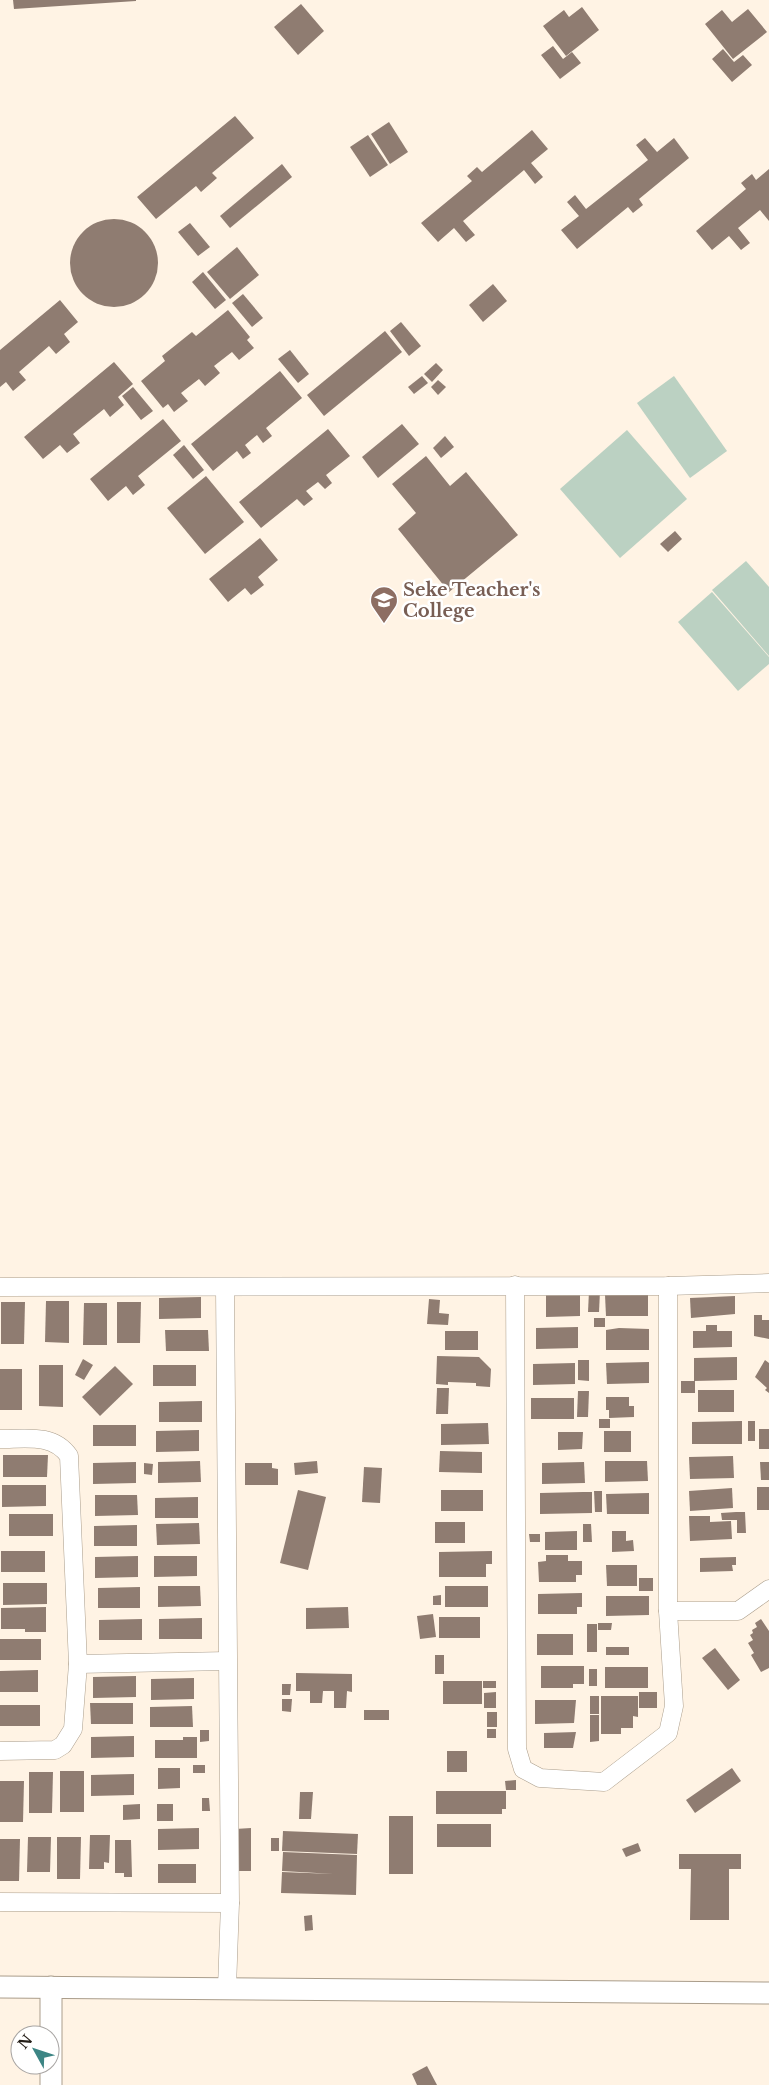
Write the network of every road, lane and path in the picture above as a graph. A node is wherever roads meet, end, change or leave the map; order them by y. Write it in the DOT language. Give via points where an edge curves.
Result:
graph roads {
  1 [pos="769,1283"];
  2 [pos="515,1285"];
  3 [pos="668,1286"];
  4 [pos="0,1287"];
  5 [pos="224,1288"];
  6 [pos="0,1439"];
  7 [pos="769,1589"];
  8 [pos="668,1611"];
  9 [pos="227,1662"];
  10 [pos="78,1664"];
  11 [pos="0,1751"];
  12 [pos="0,1902"];
  13 [pos="230,1903"];
  14 [pos="0,1987"];
  15 [pos="51,1987"];
  16 [pos="227,1988"];
  17 [pos="769,1993"];
  18 [pos="51,2085"];
  1 -- 3 [label="street"];
  2 -- 3 [label="street"];
  2 -- 5 [label="street"];
  2 -- 8 [label="street" via="517,1750 523,1769 540,1778 604,1782 668,1733 674,1706"];
  3 -- 8 [label="street"];
  4 -- 5 [label="street"];
  5 -- 9 [label="street"];
  6 -- 10 [label="street" via="47,1439 57,1443 69,1456"];
  7 -- 8 [label="street" via="738,1611"];
  9 -- 10 [label="street"];
  9 -- 13 [label="street"];
  10 -- 11 [label="street" via="73,1729 63,1745 54,1750"];
  12 -- 13 [label="street"];
  13 -- 16 [label="street"];
  14 -- 15 [label="street"];
  15 -- 16 [label="street"];
  15 -- 18 [label="street"];
  16 -- 17 [label="street"];
}
